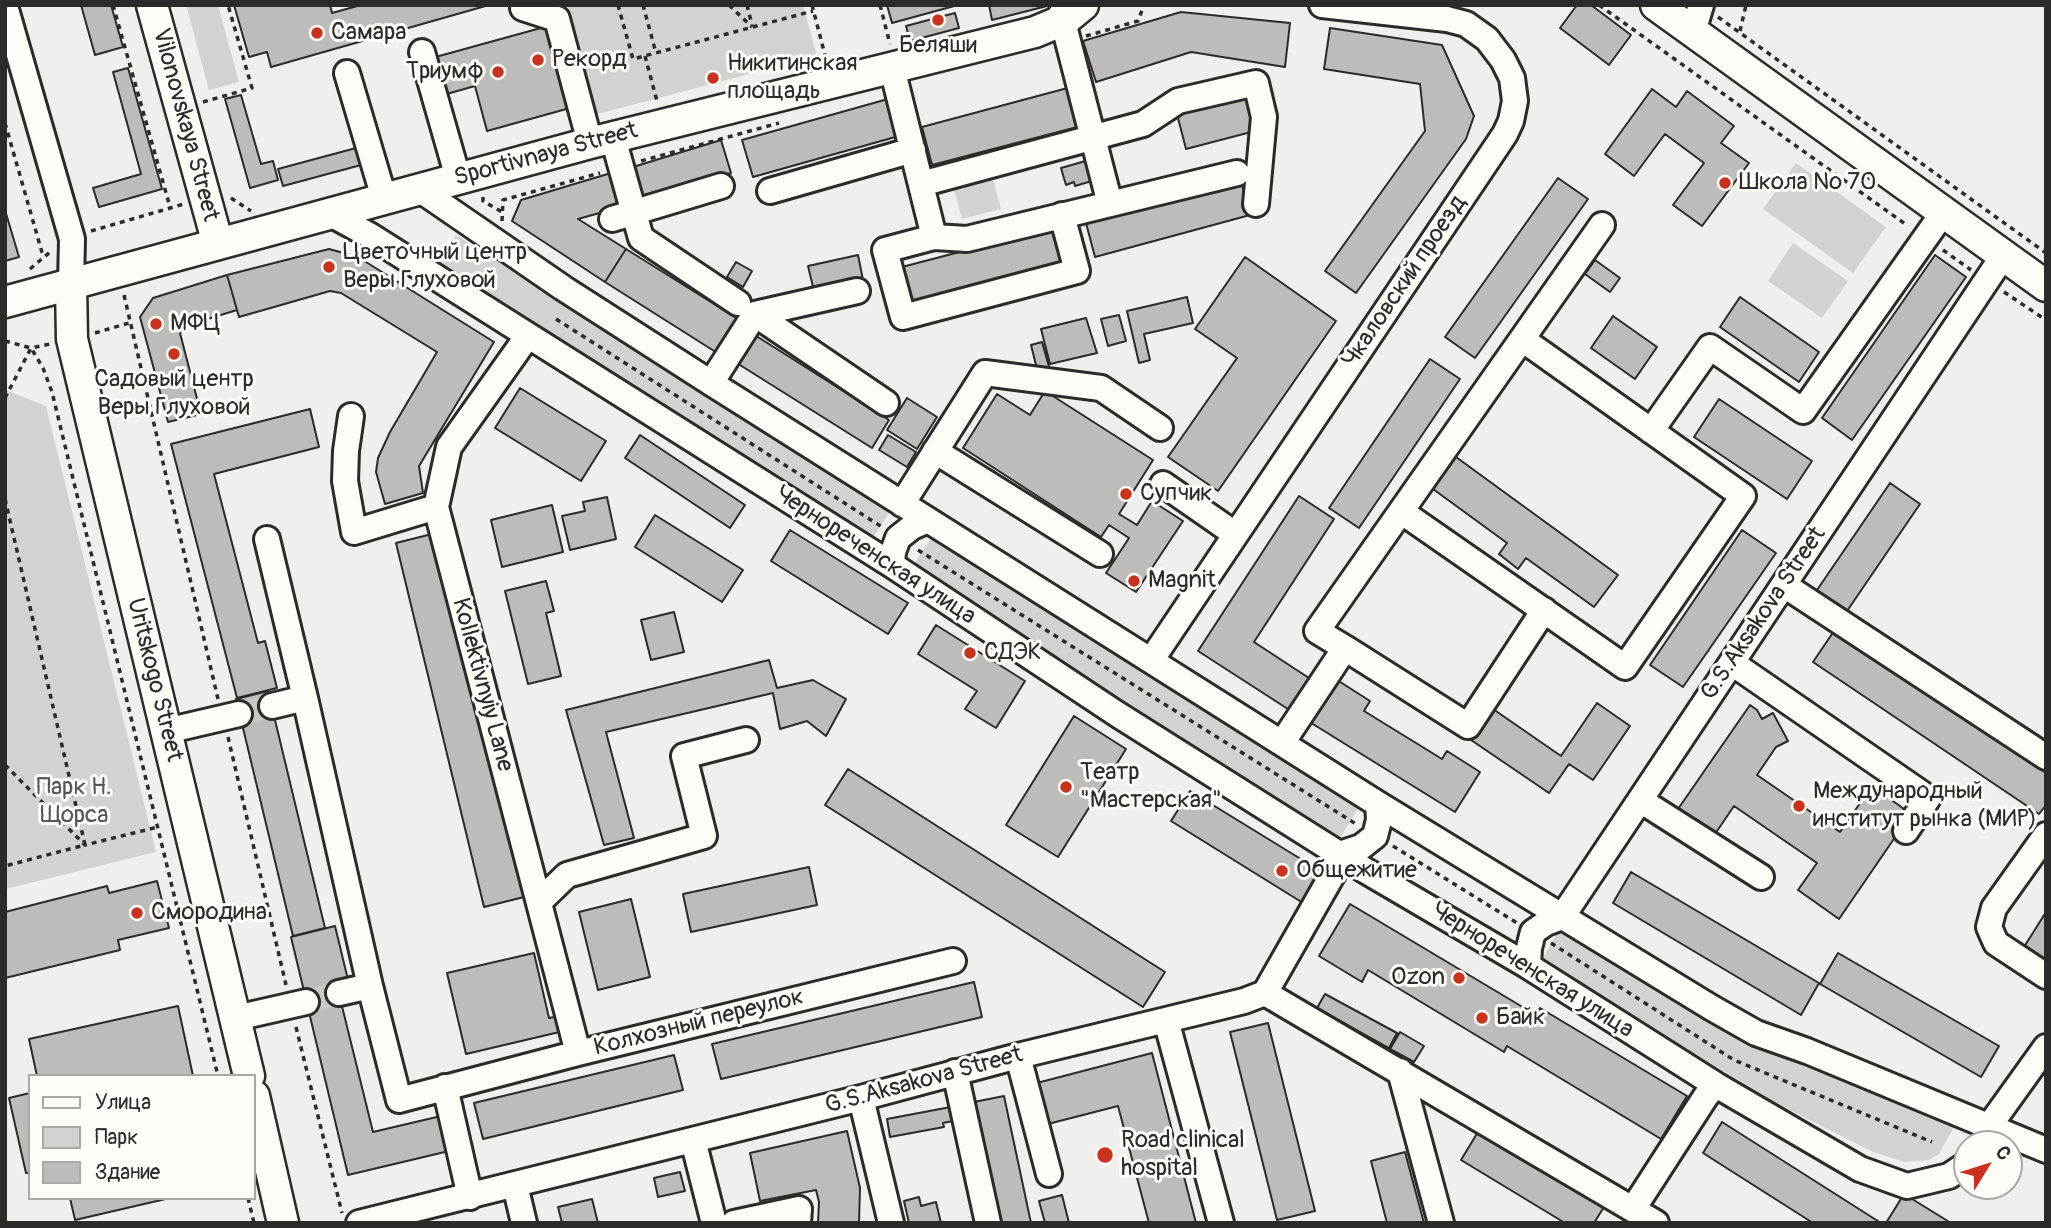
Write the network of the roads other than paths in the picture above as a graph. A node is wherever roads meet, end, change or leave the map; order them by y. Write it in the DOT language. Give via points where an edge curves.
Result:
graph roads {
  1 [pos="152,5"];
  2 [pos="1322,5"];
  3 [pos="1656,5"];
  4 [pos="5,6"];
  5 [pos="523,8"];
  6 [pos="1697,18"];
  7 [pos="1068,20"];
  8 [pos="422,52"];
  9 [pos="885,58"];
  10 [pos="347,73"];
  11 [pos="1093,138"];
  12 [pos="602,140"];
  13 [pos="913,150"];
  14 [pos="1237,173"];
  15 [pos="458,178"];
  16 [pos="921,184"];
  17 [pos="721,186"];
  18 [pos="419,189"];
  19 [pos="770,191"];
  20 [pos="384,198"];
  21 [pos="1110,204"];
  22 [pos="1256,204"];
  23 [pos="329,213"];
  24 [pos="1944,213"];
  25 [pos="623,215"];
  26 [pos="1062,215"];
  27 [pos="1602,225"];
  28 [pos="934,237"];
  29 [pos="218,244"];
  30 [pos="2003,256"];
  31 [pos="71,284"];
  32 [pos="2046,286"];
  33 [pos="857,291"];
  34 [pos="5,302"];
  35 [pos="747,309"];
  36 [pos="527,337"];
  37 [pos="1522,339"];
  38 [pos="711,383"];
  39 [pos="887,402"];
  40 [pos="351,415"];
  41 [pos="1160,428"];
  42 [pos="1651,431"];
  43 [pos="935,451"];
  44 [pos="1164,484"];
  45 [pos="902,504"];
  46 [pos="436,507"];
  47 [pos="1402,512"];
  48 [pos="928,520"];
  49 [pos="1236,534"];
  50 [pos="267,539"];
  51 [pos="1100,554"];
  52 [pos="892,565"];
  53 [pos="1784,585"];
  54 [pos="1544,610"];
  55 [pos="1345,648"];
  56 [pos="1152,659"];
  57 [pos="1731,663"];
  58 [pos="306,698"];
  59 [pos="272,706"];
  60 [pos="231,716"];
  61 [pos="166,731"];
  62 [pos="746,740"];
  63 [pos="1282,743"];
  64 [pos="2046,758"];
  65 [pos="1640,800"];
  66 [pos="1378,804"];
  67 [pos="1906,831"];
  68 [pos="2046,835"];
  69 [pos="1340,854"];
  70 [pos="1761,877"];
  71 [pos="538,902"];
  72 [pos="1562,917"];
  73 [pos="953,961"];
  74 [pos="1528,965"];
  75 [pos="2046,976"];
  76 [pos="370,986"];
  77 [pos="339,993"];
  78 [pos="1265,993"];
  79 [pos="299,1003"];
  80 [pos="236,1018"];
  81 [pos="1166,1020"];
  82 [pos="2046,1047"];
  83 [pos="578,1053"];
  84 [pos="1018,1056"];
  85 [pos="955,1072"];
  86 [pos="1400,1072"];
  87 [pos="249,1074"];
  88 [pos="1716,1085"];
  89 [pos="445,1087"];
  90 [pos="861,1098"];
  91 [pos="256,1104"];
  92 [pos="1990,1125"];
  93 [pos="693,1140"];
  94 [pos="2023,1148"];
  95 [pos="2042,1149"];
  96 [pos="1953,1173"];
  97 [pos="1049,1174"];
  98 [pos="515,1185"];
  99 [pos="470,1197"];
  100 [pos="1633,1209"];
  101 [pos="284,1223"];
  102 [pos="359,1223"];
  103 [pos="524,1223"];
  104 [pos="714,1223"];
  105 [pos="734,1223"];
  106 [pos="798,1223"];
  107 [pos="891,1223"];
  108 [pos="988,1223"];
  109 [pos="1221,1223"];
  110 [pos="1441,1223"];
  111 [pos="1656,1223"];
  1 -- 29 [label="main road, Vilonovskaya Street"];
  2 -- 49 [label="street, Чкаловский проезд" via="1466,24 1487,39 1503,60 1512,78 1515,101 1505,134"];
  3 -- 6 [label="main road"];
  4 -- 31 [label="street" via="72,239"];
  5 -- 12 [label="street" via="557,19"];
  6 -- 24 [label="main road"];
  7 -- 9 [label="main road, Sportivnaya Street" via="1035,32"];
  7 -- 11 [label="street"];
  8 -- 15 [label="street"];
  9 -- 12 [label="main road, Sportivnaya Street"];
  9 -- 13 [label="street"];
  10 -- 20 [label="street"];
  11 -- 16 [label="street"];
  11 -- 21 [label="street"];
  11 -- 22 [label="street" via="1143,124 1178,101 1256,83 1264,117"];
  12 -- 15 [label="main road, Sportivnaya Street"];
  12 -- 25 [label="street" via="621,167"];
  13 -- 16 [label="street"];
  13 -- 19 [label="street"];
  14 -- 21 [label="street"];
  15 -- 18 [label="main road, Sportivnaya Street"];
  16 -- 28 [label="street"];
  17 -- 25 [label="street"];
  18 -- 20 [label="main road, Sportivnaya Street"];
  18 -- 38 [label="street"];
  20 -- 23 [label="main road, Sportivnaya Street"];
  21 -- 26 [label="street"];
  23 -- 29 [label="main road, Sportivnaya Street"];
  23 -- 36 [label="street, Чернореченская улица"];
  24 -- 30 [label="main road"];
  24 -- 42 [label="street" via="1803,411 1710,347"];
  25 -- 35 [label="street" via="641,238"];
  26 -- 28 [label="street" via="967,239"];
  26 -- 28 [label="street" via="1077,271 903,317 885,250"];
  27 -- 37 [label="street"];
  29 -- 31 [label="main road, Sportivnaya Street"];
  30 -- 32 [label="main road"];
  30 -- 53 [label="street, G.S.Aksakova Street"];
  31 -- 34 [label="main road, Sportivnaya Street"];
  31 -- 61 [label="main road, Uritskogo Street" via="72,339"];
  33 -- 35 [label="street"];
  35 -- 38 [label="street"];
  35 -- 39 [label="street"];
  36 -- 46 [label="street, Kollektivnyiy Lane" via="450,447"];
  36 -- 52 [label="street, Чернореченская улица"];
  37 -- 42 [label="street"];
  37 -- 47 [label="street"];
  38 -- 45 [label="street"];
  40 -- 46 [label="street" via="345,481 354,532"];
  41 -- 43 [label="street" via="1101,388 985,373"];
  42 -- 54 [label="street" via="1743,496 1625,667"];
  43 -- 45 [label="street"];
  43 -- 51 [label="street"];
  44 -- 49 [label="street"];
  45 -- 48 [label="street"];
  46 -- 71 [label="street, Kollektivnyiy Lane"];
  47 -- 54 [label="street"];
  47 -- 55 [label="street" via="1317,631"];
  48 -- 52 [label="street" via="898,538"];
  48 -- 56 [label="street"];
  49 -- 56 [label="street, Чкаловский проезд"];
  50 -- 58 [label="street"];
  52 -- 69 [label="street, Чернореченская улица"];
  53 -- 57 [label="street, G.S.Aksakova Street"];
  53 -- 64 [label="street"];
  54 -- 55 [label="street" via="1468,726"];
  55 -- 63 [label="street"];
  56 -- 63 [label="street"];
  57 -- 65 [label="street, G.S.Aksakova Street"];
  57 -- 67 [label="street" via="1928,798"];
  58 -- 59 [label="street"];
  58 -- 76 [label="street"];
  60 -- 61 [label="street"];
  61 -- 80 [label="main road, Uritskogo Street"];
  62 -- 71 [label="street" via="684,756 704,836 567,875"];
  63 -- 66 [label="street"];
  65 -- 70 [label="street"];
  65 -- 72 [label="street, G.S.Aksakova Street"];
  66 -- 69 [label="street" via="1375,836"];
  66 -- 72 [label="street"];
  68 -- 75 [label="street" via="1994,908 1989,926 1996,943"];
  69 -- 74 [label="street, Чернореченская улица"];
  69 -- 78 [label="street"];
  71 -- 83 [label="street, Kollektivnyiy Lane"];
  72 -- 74 [label="street, G.S.Aksakova Street" via="1533,933"];
  72 -- 92 [label="street" via="1756,1033"];
  73 -- 83 [label="street, Колхозный переулок"];
  74 -- 88 [label="street, Чернореченская улица"];
  76 -- 77 [label="street"];
  76 -- 89 [label="street, Колхозный переулок" via="399,1100"];
  78 -- 81 [label="street, G.S.Aksakova Street"];
  78 -- 86 [label="street"];
  79 -- 80 [label="street"];
  80 -- 87 [label="main road, Uritskogo Street"];
  81 -- 84 [label="street, G.S.Aksakova Street"];
  81 -- 109 [label="street"];
  82 -- 92 [label="street"];
  83 -- 89 [label="street, Колхозный переулок"];
  84 -- 85 [label="street, G.S.Aksakova Street"];
  84 -- 97 [label="street"];
  85 -- 90 [label="street, G.S.Aksakova Street"];
  85 -- 108 [label="street"];
  86 -- 100 [label="street"];
  86 -- 110 [label="street"];
  88 -- 96 [label="street, Чернореченская улица" via="1860,1169 1907,1186"];
  88 -- 100 [label="street"];
  89 -- 99 [label="street"];
  90 -- 93 [label="street, G.S.Aksakova Street"];
  90 -- 107 [label="street"];
  91 -- 101 [label="main road"];
  92 -- 95 [label="street"];
  93 -- 98 [label="street, G.S.Aksakova Street"];
  93 -- 104 [label="street"];
  94 -- 95 [label="street"];
  98 -- 99 [label="street, G.S.Aksakova Street"];
  98 -- 103 [label="street"];
  99 -- 102 [label="street, G.S.Aksakova Street"];
  100 -- 111 [label="street"];
  105 -- 106 [label="street" via="799,1209"];
}
